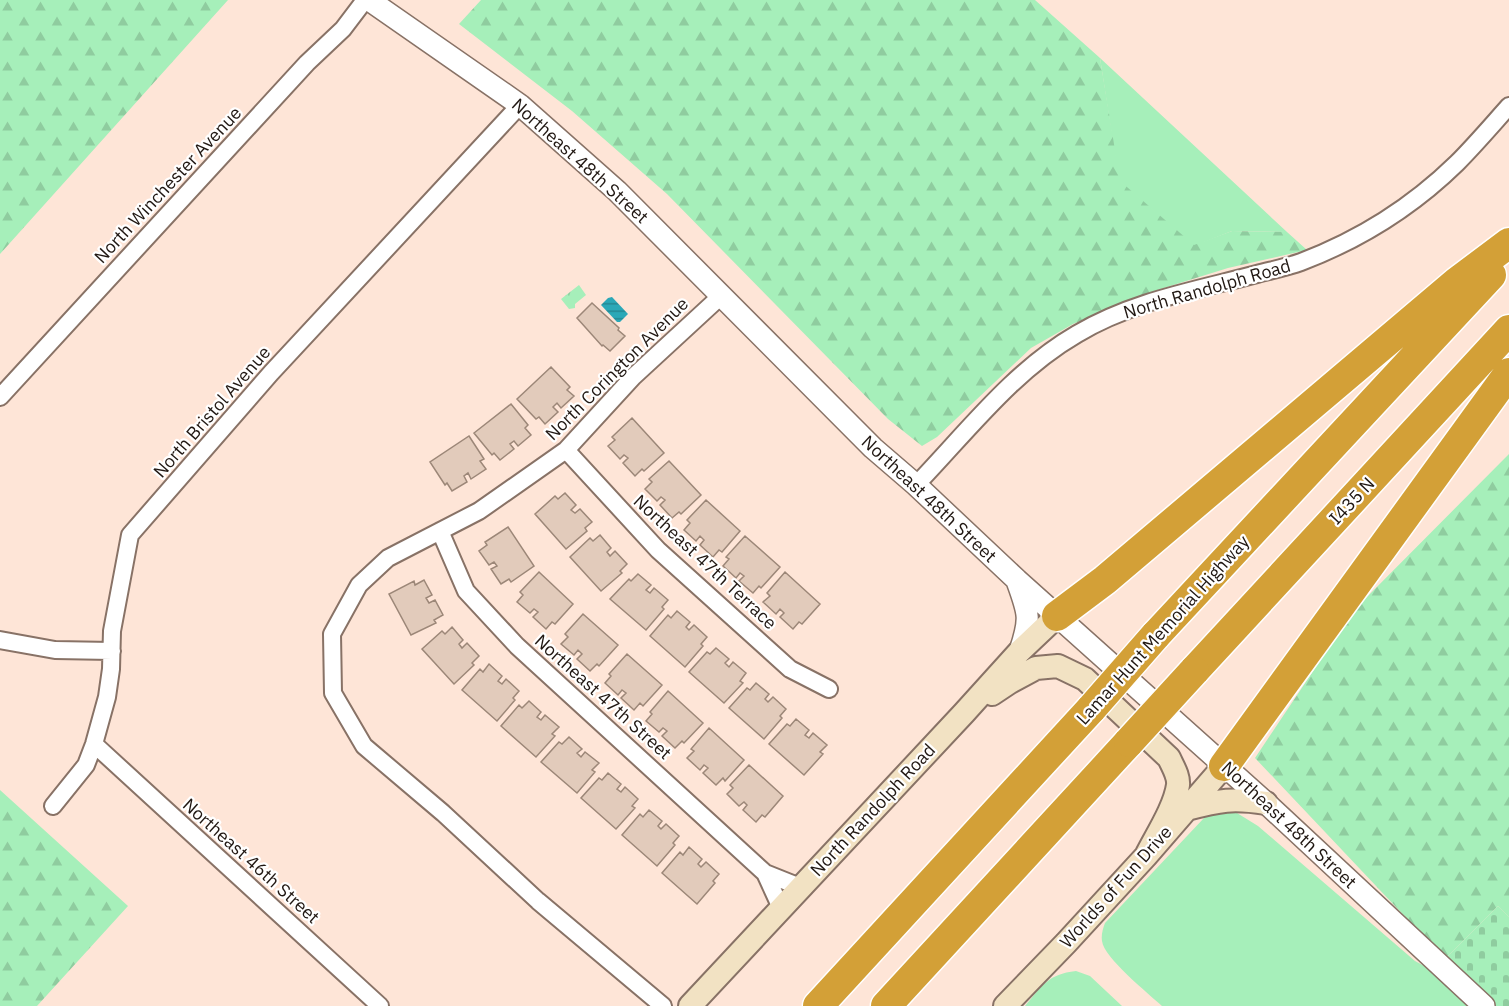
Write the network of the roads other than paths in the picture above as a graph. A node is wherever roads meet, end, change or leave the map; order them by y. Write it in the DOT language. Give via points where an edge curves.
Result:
graph roads {
  1 [pos="367,0"];
  2 [pos="520,105"];
  3 [pos="1509,106"];
  4 [pos="1509,243"];
  5 [pos="1509,255"];
  6 [pos="722,295"];
  7 [pos="1509,330"];
  8 [pos="1509,373"];
  9 [pos="0,397"];
  10 [pos="566,450"];
  11 [pos="916,485"];
  12 [pos="440,531"];
  13 [pos="1017,580"];
  14 [pos="1057,616"];
  15 [pos="0,640"];
  16 [pos="112,651"];
  17 [pos="1020,651"];
  18 [pos="829,689"];
  19 [pos="964,713"];
  20 [pos="94,744"];
  21 [pos="1224,766"];
  22 [pos="1266,803"];
  23 [pos="53,806"];
  24 [pos="1187,809"];
  25 [pos="1146,856"];
  26 [pos="765,873"];
  27 [pos="800,887"];
  28 [pos="781,908"];
  29 [pos="380,1006"];
  30 [pos="663,1006"];
  31 [pos="690,1006"];
  32 [pos="818,1006"];
  33 [pos="886,1006"];
  34 [pos="1005,1006"];
  35 [pos="1484,1006"];
  1 -- 2 [label="street, Northeast 48th Street"];
  1 -- 9 [label="street, North Winchester Avenue"];
  2 -- 6 [label="street, Northeast 48th Street" via="617,191"];
  2 -- 16 [label="street, North Bristol Avenue" via="271,373 130,535 112,631"];
  3 -- 11 [label="street, North Randolph Road" via="1434,183 1357,236 1299,262 1144,304 1070,338 1020,374"];
  4 -- 14 [label="highway" via="1457,282 1105,580"];
  5 -- 32 [label="highway, Lamar Hunt Memorial Highway, bridge"];
  6 -- 10 [label="street, North Corington Avenue" via="633,377"];
  6 -- 11 [label="street, Northeast 48th Street" via="873,448"];
  7 -- 33 [label="highway, I435 N, bridge"];
  8 -- 21 [label="highway"];
  10 -- 12 [label="street, North Corington Avenue" via="479,512"];
  10 -- 18 [label="street, Northeast 47th Terrace" via="667,558 790,669"];
  11 -- 13 [label="street, Northeast 48th Street"];
  12 -- 26 [label="street, Northeast 47th Street" via="466,591 517,646"];
  12 -- 30 [label="street, North Corington Avenue" via="388,558 358,585 332,634 333,693 364,746"];
  13 -- 14 [label="street, Northeast 48th Street"];
  13 -- 17 [label="street" via="1029,626"];
  14 -- 17 [label="main road, North Randolph Road"];
  14 -- 21 [label="street, Northeast 48th Street"];
  15 -- 16 [label="street" via="55,650"];
  16 -- 20 [label="street, North Bristol Avenue" via="106,698"];
  17 -- 19 [label="main road, North Randolph Road"];
  19 -- 25 [label="main road" via="1036,668 1058,666 1085,679 1169,758 1176,772 1179,784 1172,804"];
  19 -- 27 [label="main road, North Randolph Road"];
  20 -- 23 [label="street, North Bristol Avenue" via="86,765"];
  20 -- 29 [label="street, Northeast 46th Street"];
  21 -- 22 [label="street, Northeast 48th Street"];
  21 -- 24 [label="main road, Worlds of Fun Drive"];
  22 -- 24 [label="main road" via="1238,799"];
  22 -- 35 [label="street, Northeast 48th Street"];
  24 -- 25 [label="main road, Worlds of Fun Drive"];
  25 -- 34 [label="main road, Worlds of Fun Drive"];
  26 -- 27 [label="street, Northeast 47th Street"];
  26 -- 28 [label="street, Northeast 47th Street"];
  27 -- 28 [label="main road, North Randolph Road"];
  28 -- 31 [label="main road, North Randolph Road"];
}
